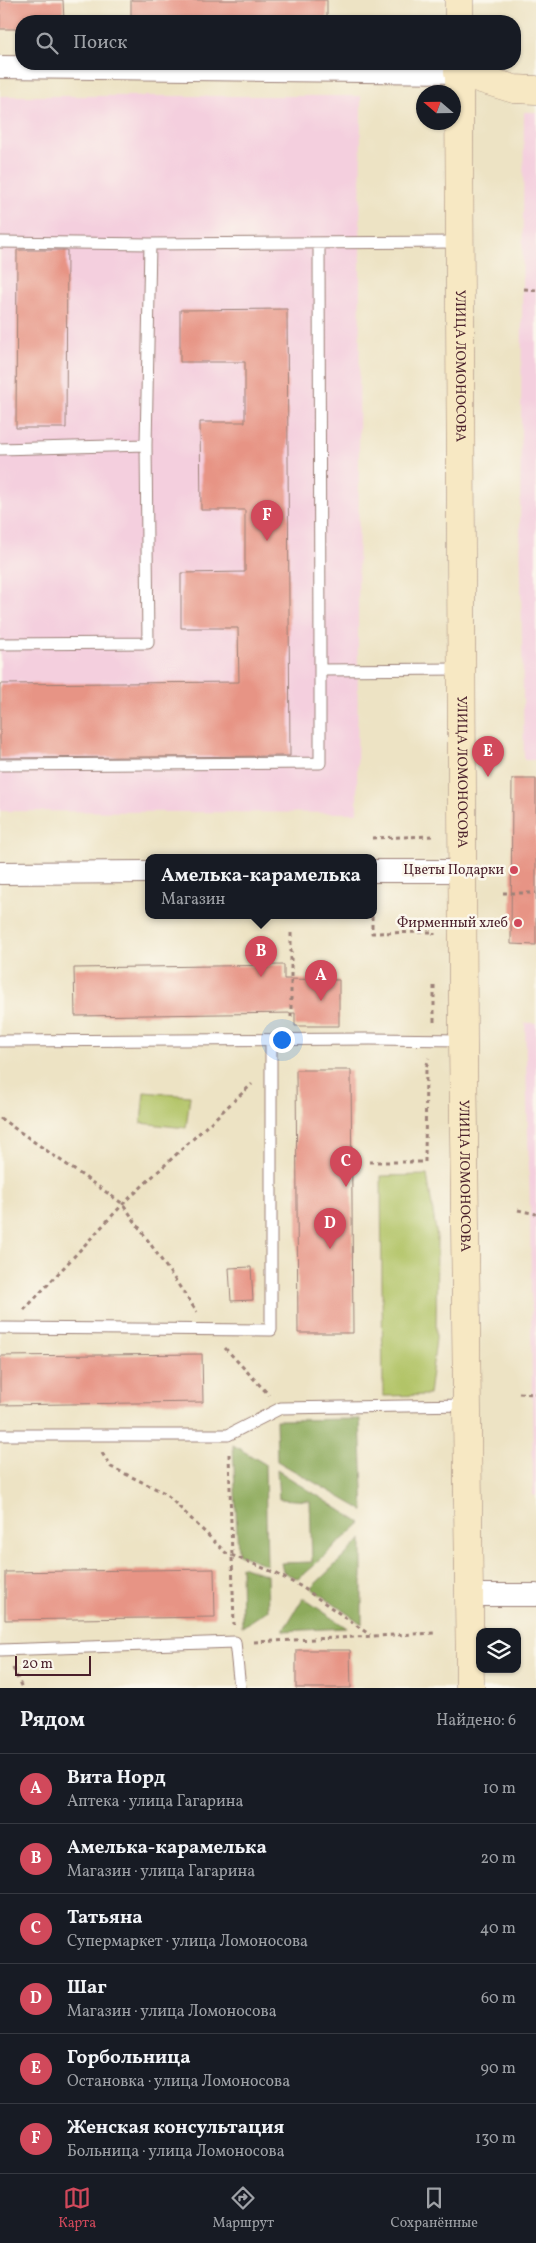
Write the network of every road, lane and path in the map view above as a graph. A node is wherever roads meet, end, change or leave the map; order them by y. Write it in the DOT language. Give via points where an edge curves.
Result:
graph roads {
  1 [pos="459,0"];
  2 [pos="459,15"];
  3 [pos="0,67"];
  4 [pos="15,67"];
  5 [pos="459,70"];
  6 [pos="464,70"];
  7 [pos="536,90"];
  8 [pos="0,242"];
  9 [pos="459,242"];
  10 [pos="319,243"];
  11 [pos="150,244"];
  12 [pos="524,289"];
  13 [pos="536,290"];
  14 [pos="146,445"];
  15 [pos="0,449"];
  16 [pos="0,644"];
  17 [pos="320,670"];
  18 [pos="461,670"];
  19 [pos="0,765"];
  20 [pos="433,836"];
  21 [pos="372,838"];
  22 [pos="377,871"];
  23 [pos="462,871"];
  24 [pos="145,872"];
  25 [pos="0,873"];
  26 [pos="503,893"];
  27 [pos="536,893"];
  28 [pos="372,919"];
  29 [pos="291,933"];
  30 [pos="434,942"];
  31 [pos="434,981"];
  32 [pos="271,1040"];
  33 [pos="291,1040"];
  34 [pos="434,1040"];
  35 [pos="463,1040"];
  36 [pos="0,1041"];
  37 [pos="271,1066"];
  38 [pos="0,1118"];
  39 [pos="369,1162"];
  40 [pos="123,1204"];
  41 [pos="518,1210"];
  42 [pos="536,1214"];
  43 [pos="4,1328"];
  44 [pos="208,1329"];
  45 [pos="519,1393"];
  46 [pos="536,1394"];
  47 [pos="467,1405"];
  48 [pos="281,1408"];
  49 [pos="0,1435"];
  50 [pos="91,1435"];
  51 [pos="228,1435"];
  52 [pos="232,1556"];
  53 [pos="469,1595"];
  54 [pos="536,1595"];
  55 [pos="435,1633"];
  56 [pos="370,1635"];
  57 [pos="235,1642"];
  58 [pos="0,1650"];
  59 [pos="240,1688"];
  60 [pos="470,1688"];
  1 -- 2 [label="main road"];
  3 -- 4 [label="street"];
  5 -- 9 [label="main road, УЛИЦА ЛОМОНОСОВА"];
  6 -- 7 [label="main road" via="514,90"];
  8 -- 11 [label="lane"];
  9 -- 10 [label="lane"];
  9 -- 18 [label="main road, УЛИЦА ЛОМОНОСОВА"];
  10 -- 11 [label="lane"];
  10 -- 17 [label="lane"];
  11 -- 14 [label="lane"];
  12 -- 13 [label="path"];
  14 -- 15 [label="lane"];
  14 -- 16 [label="lane" via="148,643"];
  17 -- 18 [label="lane"];
  17 -- 19 [label="lane" via="320,763"];
  18 -- 23 [label="main road, УЛИЦА ЛОМОНОСОВА"];
  20 -- 21 [label="path"];
  22 -- 23 [label="street"];
  23 -- 35 [label="main road, УЛИЦА ЛОМОНОСОВА"];
  24 -- 25 [label="street"];
  26 -- 27 [label="path"];
  28 -- 30 [label="path" via="372,933 434,932"];
  29 -- 33 [label="path"];
  31 -- 34 [label="path"];
  32 -- 33 [label="lane"];
  32 -- 36 [label="lane"];
  32 -- 37 [label="lane"];
  33 -- 34 [label="lane"];
  34 -- 35 [label="lane"];
  34 -- 39 [label="path" via="426,1068 425,1162"];
  35 -- 47 [label="main road, УЛИЦА ЛОМОНОСОВА"];
  37 -- 40 [label="path"];
  37 -- 44 [label="lane" via="271,1330"];
  38 -- 40 [label="path"];
  40 -- 43 [label="path"];
  40 -- 44 [label="path"];
  41 -- 42 [label="path"];
  43 -- 44 [label="lane"];
  44 -- 48 [label="path"];
  45 -- 46 [label="path"];
  47 -- 48 [label="lane"];
  47 -- 53 [label="main road, УЛИЦА ЛОМОНОСОВА"];
  48 -- 51 [label="lane"];
  49 -- 50 [label="lane"];
  50 -- 51 [label="lane"];
  50 -- 52 [label="path" via="110,1467 165,1493"];
  51 -- 52 [label="path"];
  52 -- 56 [label="path" via="302,1588"];
  52 -- 57 [label="path"];
  53 -- 54 [label="street"];
  53 -- 60 [label="main road, УЛИЦА ЛОМОНОСОВА"];
  55 -- 56 [label="path"];
  56 -- 57 [label="path"];
  57 -- 58 [label="lane"];
  57 -- 59 [label="lane"];
}
